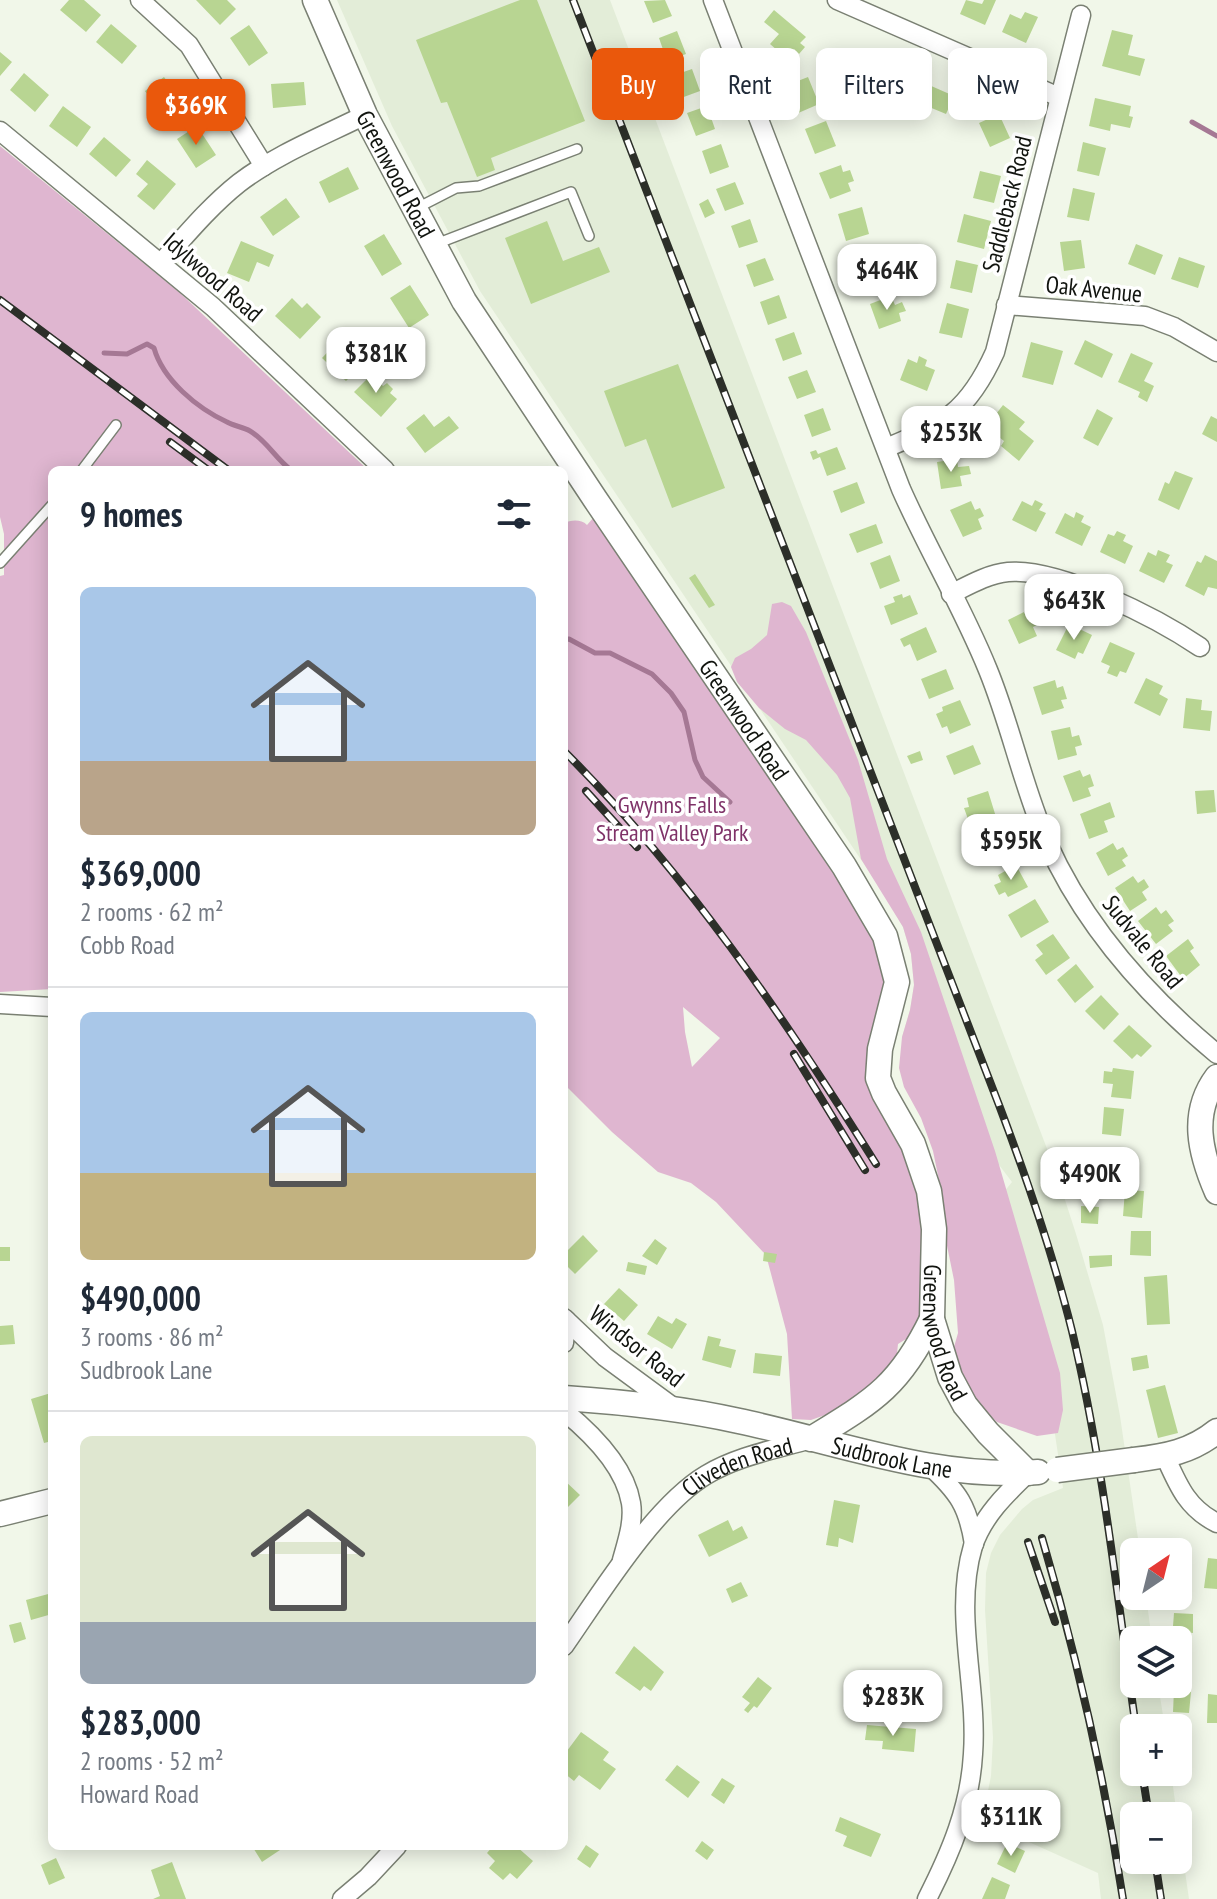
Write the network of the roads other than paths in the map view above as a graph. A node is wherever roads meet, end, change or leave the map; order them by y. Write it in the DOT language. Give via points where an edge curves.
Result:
graph roads {
  1 [pos="140,0"];
  2 [pos="315,0"];
  3 [pos="713,0"];
  4 [pos="837,0"];
  5 [pos="1081,15"];
  6 [pos="1059,97"];
  7 [pos="365,115"];
  8 [pos="0,131"];
  9 [pos="577,149"];
  10 [pos="264,166"];
  11 [pos="414,209"];
  12 [pos="589,236"];
  13 [pos="433,245"];
  14 [pos="161,263"];
  15 [pos="1006,305"];
  16 [pos="1217,352"];
  17 [pos="116,425"];
  18 [pos="886,448"];
  19 [pos="85,466"];
  20 [pos="381,466"];
  21 [pos="48,509"];
  22 [pos="0,563"];
  23 [pos="951,594"];
  24 [pos="1200,647"];
  25 [pos="0,1004"];
  26 [pos="48,1007"];
  27 [pos="1217,1054"];
  28 [pos="1217,1077"];
  29 [pos="1217,1192"];
  30 [pos="932,1319"];
  31 [pos="568,1322"];
  32 [pos="568,1398"];
  33 [pos="677,1409"];
  34 [pos="568,1415"];
  35 [pos="1217,1431"];
  36 [pos="811,1439"];
  37 [pos="1165,1456"];
  38 [pos="930,1466"];
  39 [pos="1028,1473"];
  40 [pos="48,1502"];
  41 [pos="0,1514"];
  42 [pos="1217,1523"];
  43 [pos="974,1544"];
  44 [pos="621,1565"];
  45 [pos="568,1640"];
  46 [pos="393,1850"];
  47 [pos="342,1899"];
  48 [pos="927,1899"];
  1 -- 10 [label="street" via="189,45"];
  2 -- 7 [label="street, Greenwood Road"];
  3 -- 18 [label="street, Sudvale Road"];
  4 -- 6 [label="street"];
  5 -- 6 [label="street, Saddleback Road"];
  6 -- 15 [label="street, Saddleback Road"];
  7 -- 10 [label="street"];
  7 -- 11 [label="street, Greenwood Road"];
  8 -- 14 [label="street, Idylwood Road"];
  9 -- 11 [label="lane" via="479,186 456,188"];
  10 -- 14 [label="street" via="223,196"];
  11 -- 13 [label="street, Greenwood Road"];
  12 -- 13 [label="lane" via="571,192"];
  13 -- 30 [label="street, Greenwood Road" via="493,348 844,866 885,936 897,982 878,1078 913,1144 929,1191"];
  14 -- 20 [label="street, Idylwood Road"];
  15 -- 16 [label="street, Oak Avenue" via="1145,316"];
  15 -- 18 [label="street, Saddleback Road" via="995,352 971,397 945,420"];
  17 -- 19 [label="lane"];
  18 -- 23 [label="street, Sudvale Road"];
  21 -- 22 [label="lane"];
  23 -- 24 [label="street" via="1005,572 1028,572 1075,584"];
  23 -- 27 [label="street, Sudvale Road" via="988,670 1047,842 1072,890 1154,998"];
  25 -- 26 [label="street"];
  28 -- 29 [label="street" via="1200,1113 1203,1154"];
  30 -- 36 [label="street, Cliveden Road" via="919,1346 885,1390"];
  30 -- 39 [label="street, Greenwood Road" via="965,1405"];
  31 -- 33 [label="street, Windsor Road" via="605,1357"];
  32 -- 33 [label="street, Sudbrook Lane"];
  33 -- 36 [label="street, Sudbrook Lane"];
  34 -- 44 [label="street" via="624,1482 631,1526"];
  35 -- 37 [label="street, Sudbrook Lane" via="1201,1444"];
  36 -- 38 [label="street, Sudbrook Lane"];
  36 -- 44 [label="street, Cliveden Road" via="706,1475 660,1517"];
  37 -- 39 [label="street, Sudbrook Lane, bridge"];
  37 -- 42 [label="street" via="1180,1492"];
  38 -- 39 [label="street, Sudbrook Lane"];
  38 -- 43 [label="street" via="964,1504"];
  39 -- 43 [label="street" via="999,1501"];
  40 -- 41 [label="street"];
  43 -- 48 [label="street" via="966,1610 974,1751 970,1785 955,1841"];
  44 -- 45 [label="street, Cliveden Road"];
  46 -- 47 [label="street"];
}
